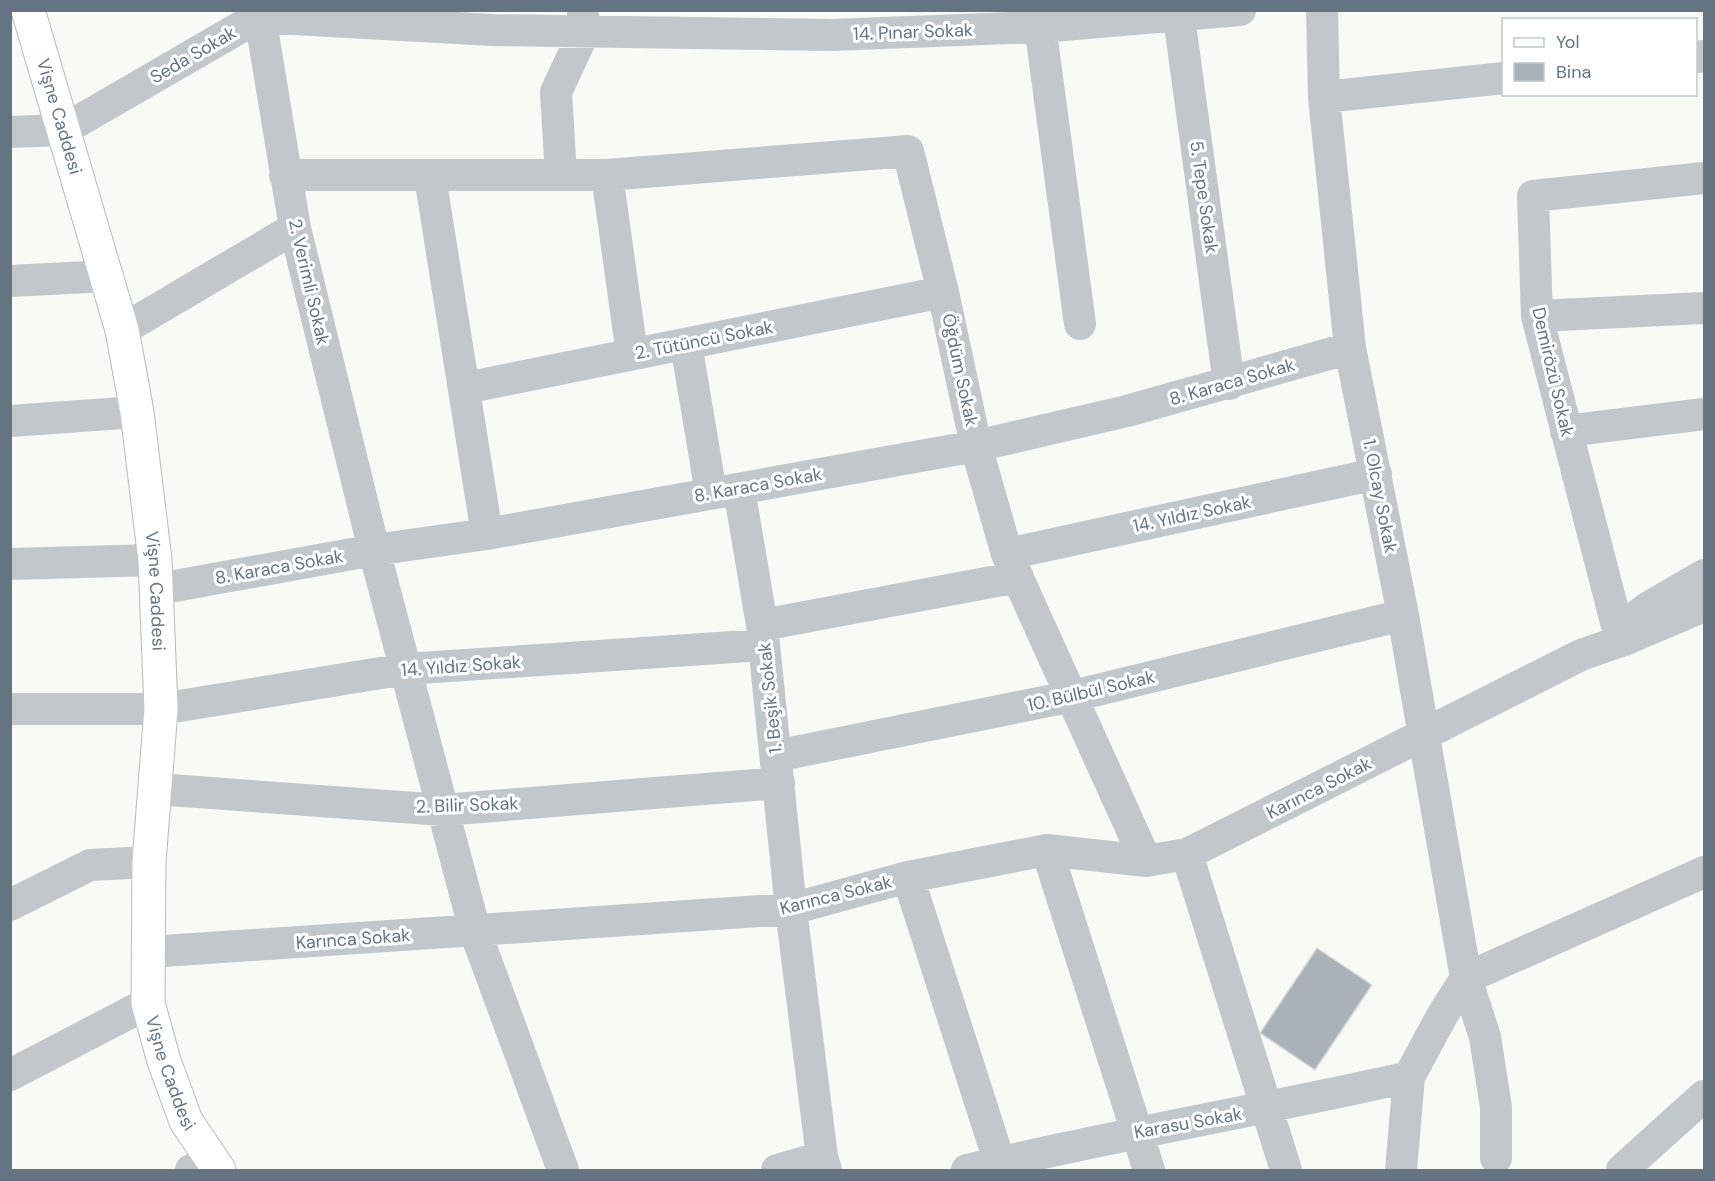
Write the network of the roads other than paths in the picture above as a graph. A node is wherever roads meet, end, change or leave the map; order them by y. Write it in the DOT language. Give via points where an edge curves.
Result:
graph roads {
  1 [pos="28,10"];
  2 [pos="1240,10"];
  3 [pos="1322,10"];
  4 [pos="259,14"];
  5 [pos="1179,14"];
  6 [pos="1039,19"];
  7 [pos="489,20"];
  8 [pos="584,21"];
  9 [pos="1502,78"];
  10 [pos="1324,97"];
  11 [pos="63,130"];
  12 [pos="10,132"];
  13 [pos="561,175"];
  14 [pos="607,175"];
  15 [pos="285,176"];
  16 [pos="430,177"];
  17 [pos="1704,178"];
  18 [pos="295,228"];
  19 [pos="108,276"];
  20 [pos="10,281"];
  21 [pos="943,292"];
  22 [pos="1704,308"];
  23 [pos="1537,316"];
  24 [pos="1080,324"];
  25 [pos="122,330"];
  26 [pos="686,344"];
  27 [pos="1350,348"];
  28 [pos="632,354"];
  29 [pos="1229,384"];
  30 [pos="465,388"];
  31 [pos="136,412"];
  32 [pos="1704,414"];
  33 [pos="10,421"];
  34 [pos="1566,431"];
  35 [pos="976,446"];
  36 [pos="1376,474"];
  37 [pos="725,491"];
  38 [pos="487,534"];
  39 [pos="374,550"];
  40 [pos="10,564"];
  41 [pos="1013,565"];
  42 [pos="157,575"];
  43 [pos="1699,584"];
  44 [pos="1403,615"];
  45 [pos="1704,630"];
  46 [pos="763,635"];
  47 [pos="1621,635"];
  48 [pos="405,669"];
  49 [pos="1073,696"];
  50 [pos="10,709"];
  51 [pos="161,709"];
  52 [pos="1422,736"];
  53 [pos="777,769"];
  54 [pos="156,789"];
  55 [pos="443,810"];
  56 [pos="1047,850"];
  57 [pos="1188,854"];
  58 [pos="1146,861"];
  59 [pos="149,862"];
  60 [pos="1704,872"];
  61 [pos="908,877"];
  62 [pos="10,904"];
  63 [pos="790,909"];
  64 [pos="475,931"];
  65 [pos="148,952"];
  66 [pos="1466,978"];
  67 [pos="148,1003"];
  68 [pos="10,1075"];
  69 [pos="1409,1077"];
  70 [pos="1704,1096"];
  71 [pos="1266,1109"];
  72 [pos="1137,1131"];
  73 [pos="1496,1158"];
  74 [pos="824,1164"];
  75 [pos="207,1167"];
  76 [pos="1000,1167"];
  77 [pos="563,1170"];
  78 [pos="777,1170"];
  79 [pos="968,1170"];
  80 [pos="1149,1170"];
  81 [pos="1286,1170"];
  82 [pos="1401,1170"];
  83 [pos="1622,1170"];
  1 -- 11 [label="main road, Vişne Caddesi"];
  2 -- 5 [label="street, 14. Pınar Sokak"];
  3 -- 10 [label="street, 1. Olcay Sokak"];
  4 -- 7 [label="street"];
  4 -- 11 [label="street, Seda Sokak"];
  4 -- 15 [label="street, 2. Verimli Sokak"];
  5 -- 6 [label="street, 14. Pınar Sokak"];
  5 -- 29 [label="street, 5. Tepe Sokak"];
  6 -- 8 [label="street, 14. Pınar Sokak" via="832,35"];
  6 -- 24 [label="street"];
  7 -- 8 [label="street"];
  8 -- 13 [label="street" via="556,92"];
  9 -- 10 [label="street"];
  10 -- 27 [label="street, 1. Olcay Sokak"];
  11 -- 12 [label="street"];
  11 -- 19 [label="main road, Vişne Caddesi"];
  13 -- 14 [label="street, Öğdüm Sokak"];
  13 -- 16 [label="street, Öğdüm Sokak"];
  14 -- 21 [label="street, Öğdüm Sokak" via="908,151"];
  14 -- 28 [label="street"];
  15 -- 16 [label="street, Öğdüm Sokak"];
  15 -- 18 [label="street, 2. Verimli Sokak"];
  16 -- 30 [label="street"];
  17 -- 23 [label="street, Demirözü Sokak" via="1533,196"];
  18 -- 25 [label="street"];
  18 -- 39 [label="street, 2. Verimli Sokak"];
  19 -- 20 [label="street"];
  19 -- 25 [label="main road, Vişne Caddesi"];
  21 -- 26 [label="street, 2. Tütüncü Sokak"];
  21 -- 35 [label="street, Öğdüm Sokak"];
  22 -- 23 [label="street"];
  23 -- 34 [label="street, Demirözü Sokak"];
  25 -- 31 [label="main road, Vişne Caddesi"];
  26 -- 28 [label="street, 2. Tütüncü Sokak"];
  26 -- 37 [label="street, 1. Beşik Sokak"];
  27 -- 29 [label="street, 8. Karaca Sokak"];
  27 -- 36 [label="street, 1. Olcay Sokak"];
  28 -- 30 [label="street, 2. Tütüncü Sokak"];
  29 -- 35 [label="street, 8. Karaca Sokak"];
  30 -- 38 [label="street"];
  31 -- 33 [label="street"];
  31 -- 42 [label="main road, Vişne Caddesi"];
  32 -- 34 [label="street"];
  34 -- 47 [label="street, Demirözü Sokak"];
  35 -- 37 [label="street, 8. Karaca Sokak"];
  35 -- 41 [label="street, Öğdüm Sokak"];
  36 -- 41 [label="street, 14. Yıldız Sokak"];
  36 -- 44 [label="street, 1. Olcay Sokak"];
  37 -- 38 [label="street, 8. Karaca Sokak"];
  37 -- 46 [label="street, 1. Beşik Sokak"];
  38 -- 39 [label="street, 8. Karaca Sokak"];
  39 -- 42 [label="street, 8. Karaca Sokak"];
  39 -- 48 [label="street, 2. Verimli Sokak"];
  40 -- 42 [label="street, 8. Karaca Sokak"];
  41 -- 46 [label="street, 14. Yıldız Sokak"];
  41 -- 49 [label="street, Öğdüm Sokak"];
  42 -- 51 [label="main road, Vişne Caddesi"];
  43 -- 47 [label="street"];
  44 -- 49 [label="street, 10. Bülbül Sokak"];
  44 -- 52 [label="street, 1. Olcay Sokak"];
  45 -- 47 [label="street" via="1683,628"];
  46 -- 48 [label="street, 14. Yıldız Sokak"];
  46 -- 53 [label="street, 1. Beşik Sokak"];
  47 -- 52 [label="street, Karınca Sokak"];
  48 -- 51 [label="street, 14. Yıldız Sokak"];
  48 -- 55 [label="street, 2. Verimli Sokak"];
  49 -- 53 [label="street, 10. Bülbül Sokak"];
  49 -- 58 [label="street, Öğdüm Sokak"];
  50 -- 51 [label="street, 14. Yıldız Sokak"];
  51 -- 54 [label="main road, Vişne Caddesi"];
  52 -- 57 [label="street, Karınca Sokak"];
  52 -- 66 [label="street, 1. Olcay Sokak"];
  53 -- 55 [label="street, 2. Bilir Sokak"];
  53 -- 63 [label="street, 1. Beşik Sokak"];
  54 -- 55 [label="street, 2. Bilir Sokak"];
  54 -- 59 [label="main road, Vişne Caddesi"];
  55 -- 64 [label="street, 2. Verimli Sokak"];
  56 -- 58 [label="street, Karınca Sokak"];
  56 -- 61 [label="street, Karınca Sokak"];
  56 -- 72 [label="street"];
  57 -- 58 [label="street, Karınca Sokak"];
  57 -- 71 [label="street"];
  59 -- 62 [label="street" via="90,865"];
  59 -- 65 [label="main road, Vişne Caddesi"];
  60 -- 66 [label="street"];
  61 -- 63 [label="street, Karınca Sokak"];
  61 -- 76 [label="street"];
  63 -- 64 [label="street, Karınca Sokak"];
  63 -- 74 [label="street, 1. Beşik Sokak"];
  64 -- 65 [label="street, Karınca Sokak"];
  64 -- 77 [label="street, 2. Verimli Sokak"];
  65 -- 67 [label="main road, Vişne Caddesi"];
  66 -- 69 [label="street"];
  66 -- 73 [label="street, 1. Olcay Sokak" via="1485,1037 1496,1107"];
  67 -- 68 [label="street"];
  67 -- 75 [label="main road, Vişne Caddesi" via="164,1061"];
  69 -- 71 [label="street, Karasu Sokak"];
  69 -- 82 [label="street"];
  70 -- 83 [label="street"];
  71 -- 72 [label="street, Karasu Sokak"];
  71 -- 81 [label="street"];
  72 -- 76 [label="street, Karasu Sokak"];
  72 -- 80 [label="street"];
  74 -- 78 [label="street"];
  76 -- 79 [label="street, Karasu Sokak"];
}
